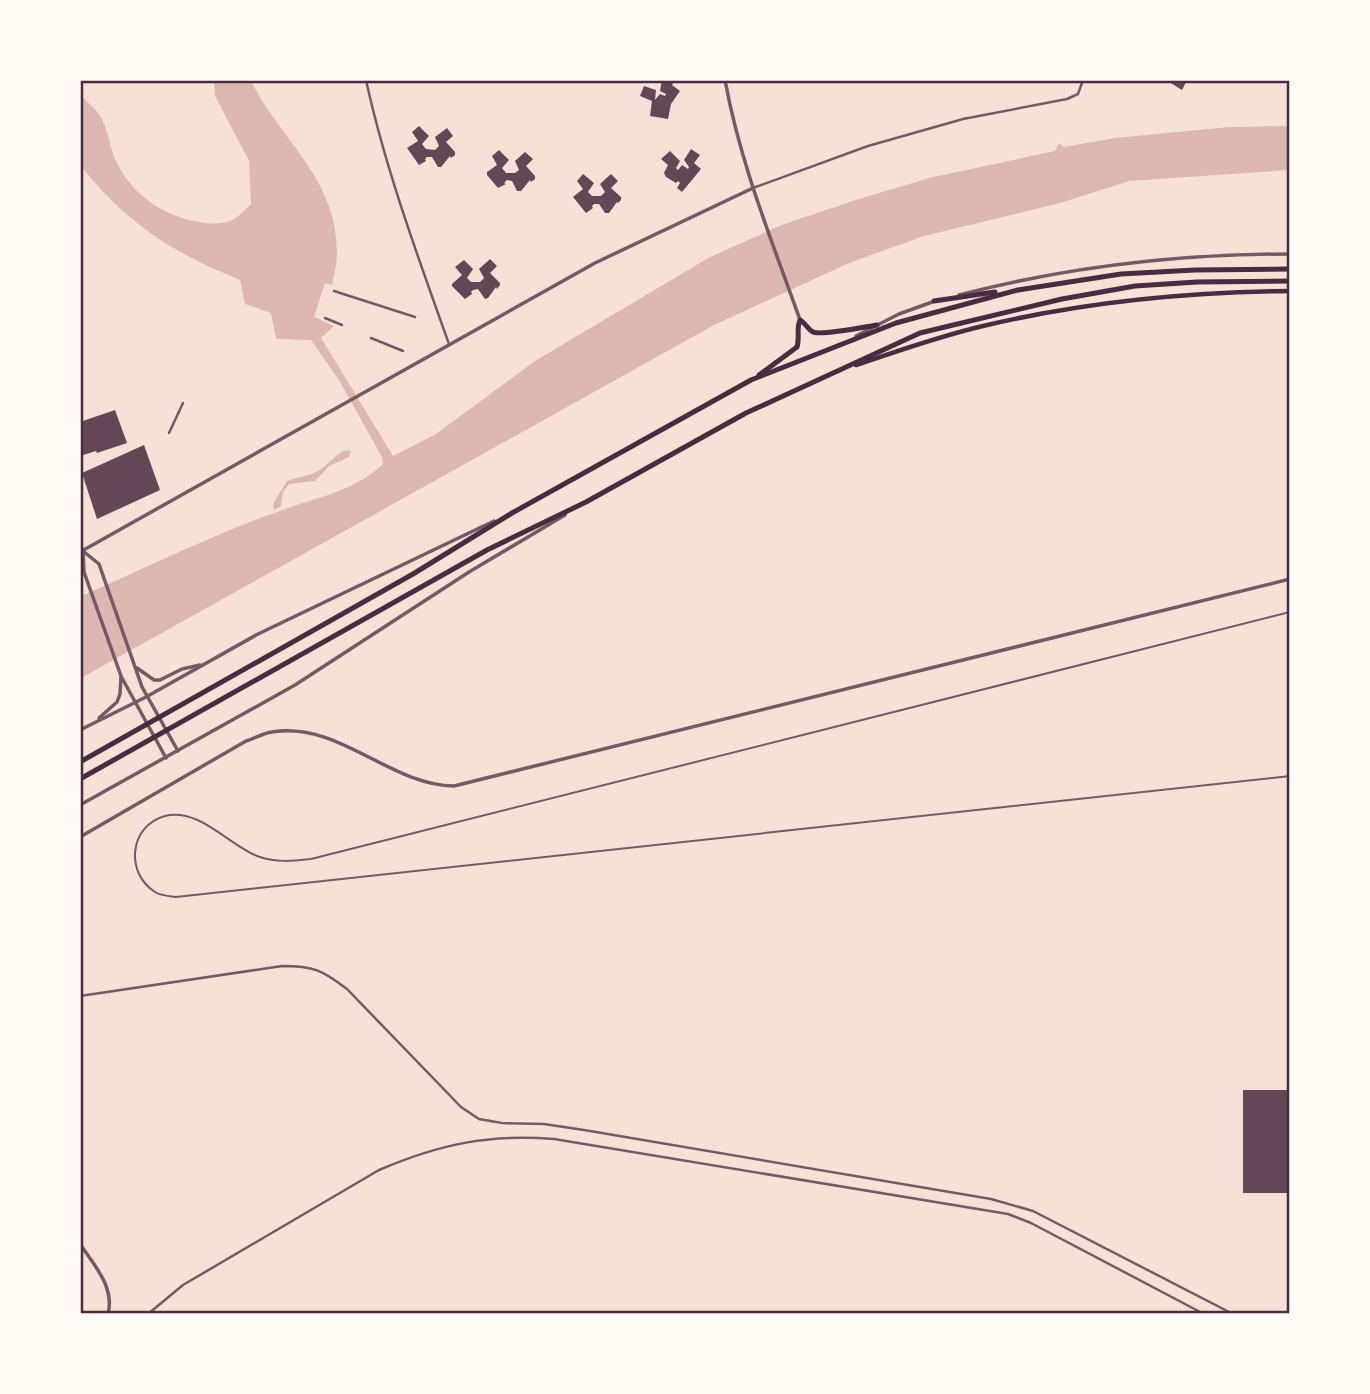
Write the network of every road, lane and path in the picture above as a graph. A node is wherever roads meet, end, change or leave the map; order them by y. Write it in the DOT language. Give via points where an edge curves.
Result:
graph roads {
  1 [pos="366,80"];
  2 [pos="725,80"];
  3 [pos="1083,80"];
  4 [pos="753,188"];
  5 [pos="1290,254"];
  6 [pos="1290,269"];
  7 [pos="1290,281"];
  8 [pos="1040,286"];
  9 [pos="334,291"];
  10 [pos="1290,291"];
  11 [pos="934,302"];
  12 [pos="415,317"];
  13 [pos="325,318"];
  14 [pos="800,320"];
  15 [pos="342,325"];
  16 [pos="877,326"];
  17 [pos="371,338"];
  18 [pos="449,344"];
  19 [pos="833,348"];
  20 [pos="402,351"];
  21 [pos="828,373"];
  22 [pos="751,380"];
  23 [pos="183,403"];
  24 [pos="169,433"];
  25 [pos="586,502"];
  26 [pos="512,513"];
  27 [pos="80,544"];
  28 [pos="82,551"];
  29 [pos="1290,579"];
  30 [pos="1290,612"];
  31 [pos="203,665"];
  32 [pos="136,667"];
  33 [pos="121,676"];
  34 [pos="146,696"];
  35 [pos="136,702"];
  36 [pos="97,720"];
  37 [pos="80,730"];
  38 [pos="178,751"];
  39 [pos="166,758"];
  40 [pos="80,762"];
  41 [pos="1290,776"];
  42 [pos="80,779"];
  43 [pos="80,805"];
  44 [pos="80,837"];
  45 [pos="80,996"];
  46 [pos="80,1244"];
  47 [pos="108,1314"];
  48 [pos="148,1314"];
  49 [pos="1204,1314"];
  50 [pos="1233,1314"];
  1 -- 18 [label="street" via="392,180"];
  2 -- 4 [label="street"];
  3 -- 4 [label="street" via="1078,94 1067,99 963,119 867,146"];
  4 -- 14 [label="street"];
  4 -- 18 [label="street" via="595,262"];
  5 -- 11 [label="street" via="1209,255 1119,264 998,285"];
  6 -- 8 [label="highway" via="1121,274"];
  7 -- 21 [label="highway" via="1135,286 1062,299 920,333"];
  8 -- 11 [label="highway"];
  8 -- 19 [label="highway" via="897,323"];
  9 -- 12 [label="street"];
  10 -- 21 [label="main road" via="1145,297 1066,309 970,329"];
  11 -- 16 [label="street"];
  13 -- 15 [label="street"];
  14 -- 16 [label="highway" via="813,332 824,334"];
  14 -- 22 [label="highway" via="797,347"];
  16 -- 19 [label="street"];
  17 -- 20 [label="street"];
  18 -- 28 [label="street"];
  19 -- 22 [label="highway"];
  21 -- 25 [label="highway"];
  22 -- 26 [label="highway"];
  23 -- 24 [label="street"];
  25 -- 38 [label="street" via="295,685"];
  25 -- 42 [label="highway" via="487,550"];
  26 -- 31 [label="street"];
  26 -- 40 [label="highway"];
  27 -- 28 [label="street"];
  28 -- 32 [label="street" via="99,564"];
  28 -- 33 [label="street" via="84,572"];
  29 -- 44 [label="street" via="454,786 415,780 345,745 304,732 272,732 246,741"];
  30 -- 41 [label="lane" via="311,859 260,857 179,814 163,816 145,828 134,854 144,883 157,894 176,897"];
  31 -- 32 [label="street" via="160,680"];
  31 -- 34 [label="street"];
  32 -- 34 [label="street"];
  33 -- 35 [label="street"];
  33 -- 36 [label="street" via="117,702"];
  34 -- 35 [label="street"];
  34 -- 38 [label="street"];
  35 -- 36 [label="street"];
  35 -- 39 [label="street"];
  36 -- 37 [label="street"];
  38 -- 39 [label="street"];
  39 -- 43 [label="street"];
  45 -- 50 [label="street" via="282,965 307,966 347,989 461,1107 479,1119 584,1130 991,1199 1033,1211"];
  46 -- 47 [label="street" via="109,1290"];
  48 -- 49 [label="street" via="183,1285 379,1170 449,1145 521,1137 1007,1214"];
}
